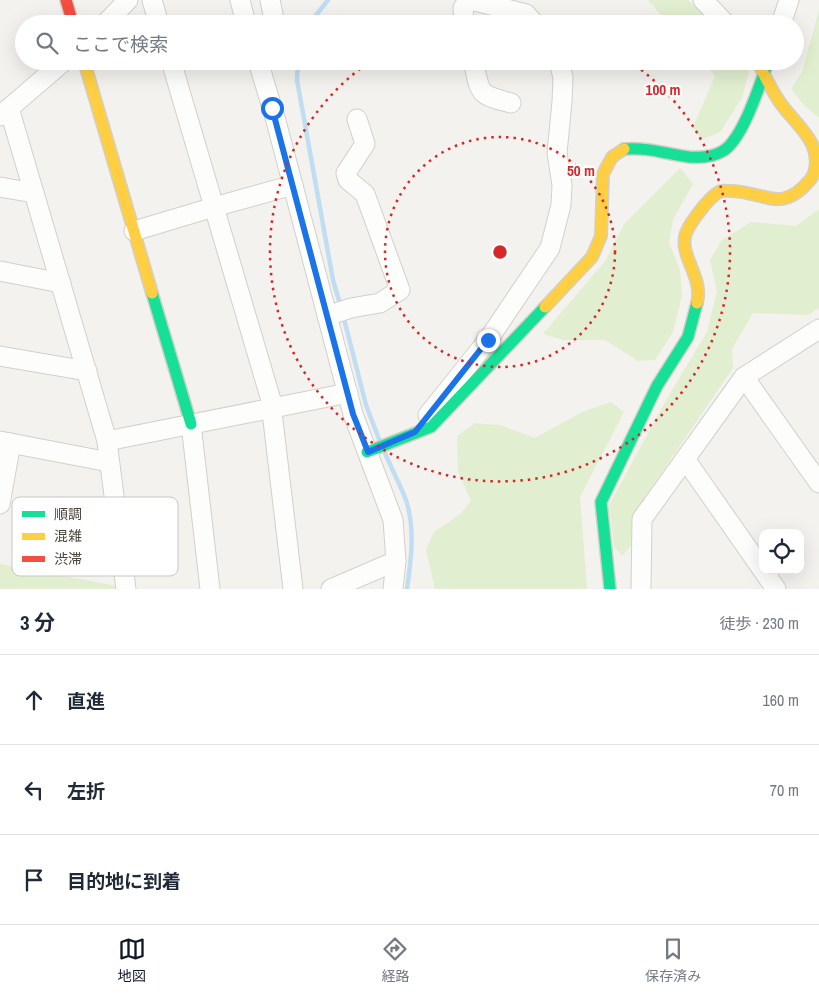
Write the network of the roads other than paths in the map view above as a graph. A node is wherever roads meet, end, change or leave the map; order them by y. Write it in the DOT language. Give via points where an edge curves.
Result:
graph roads {
  1 [pos="66,0"];
  2 [pos="128,0"];
  3 [pos="152,0"];
  4 [pos="240,0"];
  5 [pos="270,0"];
  6 [pos="703,0"];
  7 [pos="789,0"];
  8 [pos="530,13"];
  9 [pos="70,15"];
  10 [pos="114,15"];
  11 [pos="157,15"];
  12 [pos="244,15"];
  13 [pos="273,15"];
  14 [pos="463,15"];
  15 [pos="717,15"];
  16 [pos="784,15"];
  17 [pos="54,70"];
  18 [pos="87,70"];
  19 [pos="174,70"];
  20 [pos="261,70"];
  21 [pos="475,70"];
  22 [pos="560,70"];
  23 [pos="762,70"];
  24 [pos="766,70"];
  25 [pos="764,74"];
  26 [pos="511,103"];
  27 [pos="5,112"];
  28 [pos="357,119"];
  29 [pos="293,185"];
  30 [pos="0,187"];
  31 [pos="34,193"];
  32 [pos="214,207"];
  33 [pos="134,231"];
  34 [pos="0,271"];
  35 [pos="61,282"];
  36 [pos="330,315"];
  37 [pos="819,329"];
  38 [pos="0,356"];
  39 [pos="87,371"];
  40 [pos="744,376"];
  41 [pos="348,392"];
  42 [pos="273,407"];
  43 [pos="191,424"];
  44 [pos="415,432"];
  45 [pos="107,441"];
  46 [pos="6,442"];
  47 [pos="371,451"];
  48 [pos="684,459"];
  49 [pos="109,462"];
  50 [pos="819,483"];
  51 [pos="114,497"];
  52 [pos="0,504"];
  53 [pos="396,561"];
  54 [pos="124,576"];
  55 [pos="126,589"];
  56 [pos="210,589"];
  57 [pos="293,589"];
  58 [pos="331,589"];
  59 [pos="394,589"];
  60 [pos="610,589"];
  61 [pos="641,589"];
  62 [pos="776,589"];
  1 -- 9 [label="street"];
  2 -- 10 [label="street"];
  3 -- 11 [label="street"];
  4 -- 12 [label="street"];
  5 -- 13 [label="street"];
  6 -- 15 [label="street"];
  7 -- 16 [label="street"];
  8 -- 14 [label="street" via="474,1 467,2"];
  17 -- 27 [label="street"];
  18 -- 33 [label="street"];
  19 -- 32 [label="street"];
  20 -- 29 [label="street"];
  21 -- 26 [label="street" via="482,92"];
  22 -- 44 [label="street" via="562,102 556,154 562,184 561,205 550,248 488,340"];
  23 -- 25 [label="street"];
  24 -- 25 [label="street"];
  25 -- 44 [label="street" via="736,137 722,151 707,158 693,158 634,146 614,155 603,174 601,236 592,257 431,427"];
  25 -- 60 [label="street" via="779,101 811,142 816,155 815,170 801,190 779,200 738,191 720,191 708,199 686,233 684,246 699,295 688,337 657,386 601,502"];
  27 -- 31 [label="street"];
  28 -- 36 [label="street" via="365,144 346,173 348,180 367,200 400,290 380,303"];
  29 -- 32 [label="street"];
  29 -- 36 [label="street"];
  30 -- 31 [label="street"];
  31 -- 35 [label="street"];
  32 -- 33 [label="street"];
  32 -- 42 [label="street"];
  33 -- 43 [label="street"];
  34 -- 35 [label="street"];
  35 -- 39 [label="street"];
  36 -- 41 [label="street"];
  37 -- 40 [label="street"];
  38 -- 39 [label="street"];
  39 -- 45 [label="street"];
  40 -- 48 [label="street"];
  40 -- 50 [label="street"];
  41 -- 42 [label="street"];
  41 -- 47 [label="street" via="353,414"];
  42 -- 43 [label="street"];
  42 -- 57 [label="street"];
  43 -- 45 [label="street"];
  43 -- 56 [label="street"];
  44 -- 47 [label="street"];
  45 -- 49 [label="street"];
  46 -- 49 [label="street"];
  46 -- 52 [label="street"];
  47 -- 53 [label="street" via="393,520"];
  48 -- 61 [label="street" via="642,519"];
  48 -- 62 [label="street"];
  49 -- 51 [label="street"];
  53 -- 58 [label="street"];
  53 -- 59 [label="street"];
  54 -- 55 [label="street"];
}
